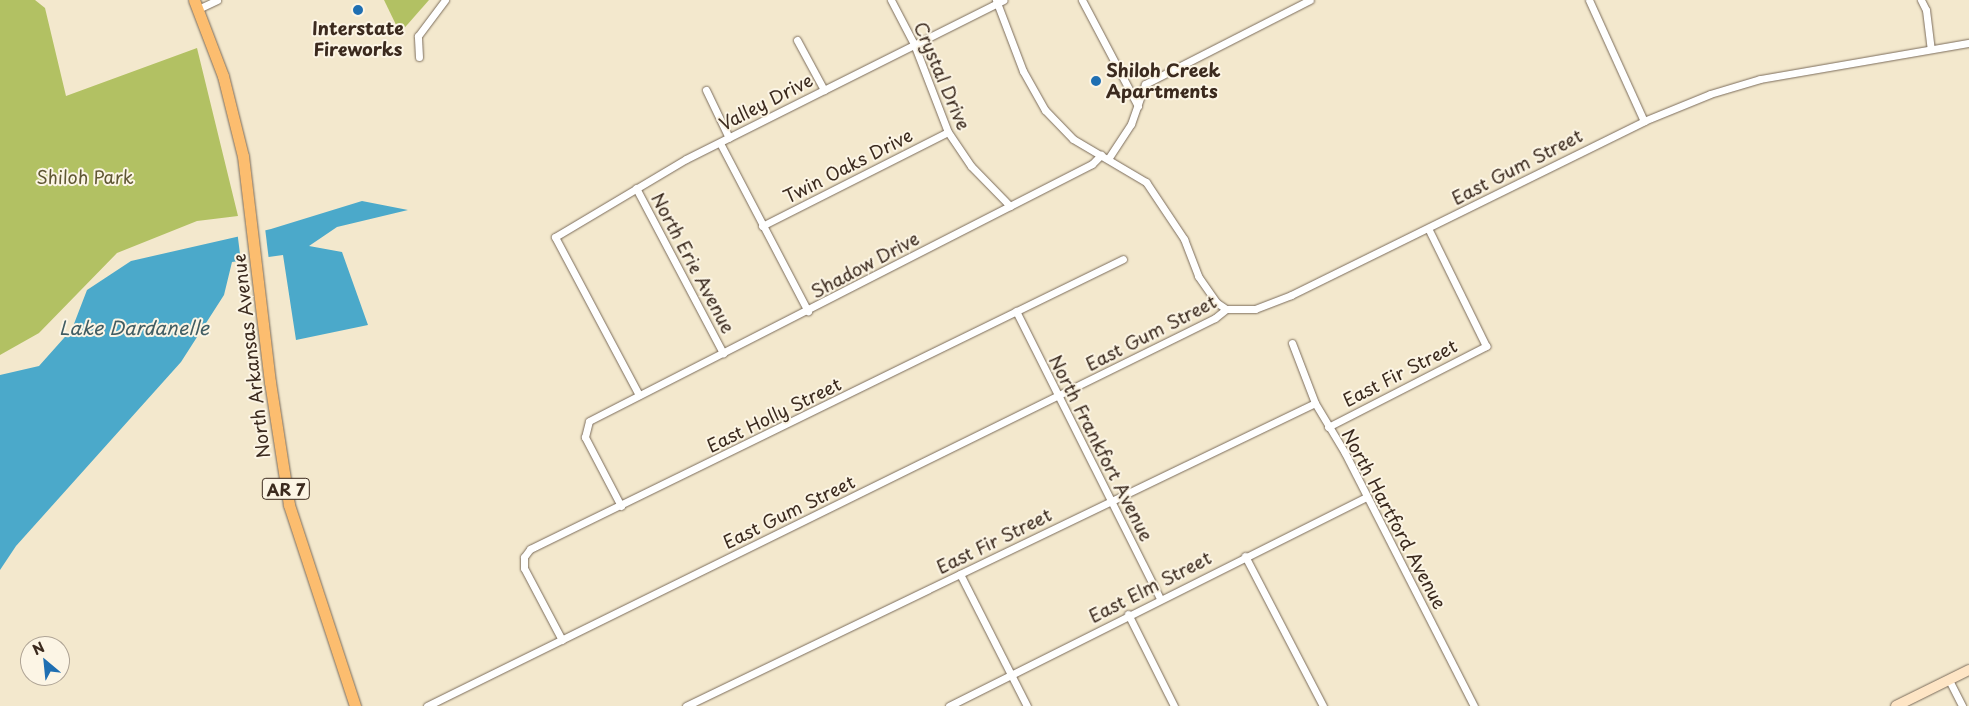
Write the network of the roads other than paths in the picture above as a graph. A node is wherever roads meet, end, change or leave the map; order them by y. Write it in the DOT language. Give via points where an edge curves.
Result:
graph roads {
  1 [pos="216,0"];
  2 [pos="445,0"];
  3 [pos="891,0"];
  4 [pos="1082,0"];
  5 [pos="1310,0"];
  6 [pos="1589,0"];
  7 [pos="1921,0"];
  8 [pos="998,1"];
  9 [pos="196,4"];
  10 [pos="797,40"];
  11 [pos="1969,42"];
  12 [pos="914,44"];
  13 [pos="1931,48"];
  14 [pos="418,57"];
  15 [pos="706,90"];
  16 [pos="824,90"];
  17 [pos="1138,106"];
  18 [pos="1644,121"];
  19 [pos="948,132"];
  20 [pos="729,138"];
  21 [pos="720,143"];
  22 [pos="1101,155"];
  23 [pos="1108,159"];
  24 [pos="636,188"];
  25 [pos="1010,206"];
  26 [pos="762,226"];
  27 [pos="1428,228"];
  28 [pos="1123,259"];
  29 [pos="1226,309"];
  30 [pos="808,311"];
  31 [pos="1016,311"];
  32 [pos="1292,343"];
  33 [pos="723,352"];
  34 [pos="639,395"];
  35 [pos="1058,396"];
  36 [pos="1315,403"];
  37 [pos="1328,427"];
  38 [pos="1367,497"];
  39 [pos="1111,502"];
  40 [pos="621,506"];
  41 [pos="1245,556"];
  42 [pos="960,574"];
  43 [pos="1160,599"];
  44 [pos="1128,614"];
  45 [pos="562,640"];
  46 [pos="1969,670"];
  47 [pos="1011,674"];
  48 [pos="1949,680"];
  49 [pos="354,706"];
  50 [pos="427,706"];
  51 [pos="686,706"];
  52 [pos="949,706"];
  53 [pos="1028,706"];
  54 [pos="1174,706"];
  55 [pos="1323,706"];
  56 [pos="1474,706"];
  57 [pos="1896,706"];
  58 [pos="1962,706"];
  1 -- 9 [label="street"];
  2 -- 14 [label="street" via="418,36"];
  3 -- 12 [label="street, Crystal Drive"];
  4 -- 17 [label="street"];
  5 -- 17 [label="street" via="1146,84"];
  6 -- 18 [label="street"];
  7 -- 13 [label="street" via="1926,10"];
  8 -- 12 [label="street, Valley Drive"];
  8 -- 22 [label="street" via="1023,71 1045,110 1073,139"];
  9 -- 49 [label="main road, North Arkansas Avenue / AR 7" via="233,112 243,156 270,382 289,504"];
  10 -- 16 [label="street"];
  11 -- 13 [label="street, East Gum Street"];
  12 -- 16 [label="street, Valley Drive"];
  12 -- 19 [label="street, Crystal Drive"];
  13 -- 18 [label="street, East Gum Street" via="1760,79 1710,94"];
  15 -- 20 [label="street"];
  16 -- 20 [label="street, Valley Drive"];
  17 -- 23 [label="street" via="1131,124"];
  18 -- 27 [label="street, East Gum Street"];
  19 -- 25 [label="street, Crystal Drive" via="971,166"];
  19 -- 26 [label="street, Twin Oaks Drive"];
  20 -- 21 [label="street, Valley Drive"];
  21 -- 24 [label="street, Valley Drive"];
  21 -- 26 [label="street"];
  22 -- 23 [label="street"];
  22 -- 25 [label="street, Shadow Drive" via="1092,164"];
  23 -- 29 [label="street" via="1146,182 1156,193 1184,239 1198,276 1216,302"];
  24 -- 33 [label="street, North Erie Avenue"];
  24 -- 34 [label="street, Valley Drive" via="555,237"];
  25 -- 30 [label="street, Shadow Drive"];
  26 -- 30 [label="street"];
  27 -- 29 [label="street, East Gum Street" via="1273,302 1255,309"];
  27 -- 37 [label="street, East Fir Street" via="1486,346"];
  28 -- 31 [label="street, East Holly Street"];
  29 -- 35 [label="street, East Gum Street" via="1216,318"];
  30 -- 33 [label="street, Shadow Drive"];
  31 -- 35 [label="street, North Frankfort Avenue"];
  31 -- 40 [label="street, East Holly Street"];
  32 -- 36 [label="street, North Hartford Avenue"];
  33 -- 34 [label="street, Shadow Drive"];
  34 -- 40 [label="street, Shadow Drive" via="589,421 585,427 584,436"];
  35 -- 39 [label="street, North Frankfort Avenue"];
  35 -- 45 [label="street, East Gum Street"];
  36 -- 37 [label="street, North Hartford Avenue"];
  36 -- 39 [label="street, East Fir Street"];
  37 -- 38 [label="street, North Hartford Avenue"];
  38 -- 41 [label="street, East Elm Street"];
  38 -- 56 [label="street, North Hartford Avenue"];
  39 -- 42 [label="street, East Fir Street"];
  39 -- 43 [label="street, North Frankfort Avenue"];
  40 -- 45 [label="street, East Holly Street" via="530,549 524,557 524,568"];
  41 -- 43 [label="street, East Elm Street"];
  41 -- 55 [label="street"];
  42 -- 47 [label="street"];
  42 -- 51 [label="street, East Fir Street"];
  43 -- 44 [label="street, East Elm Street"];
  44 -- 47 [label="street, East Elm Street"];
  44 -- 54 [label="street"];
  45 -- 50 [label="street, East Gum Street"];
  46 -- 48 [label="street"];
  47 -- 52 [label="street, East Elm Street"];
  47 -- 53 [label="street"];
  48 -- 57 [label="street"];
  48 -- 58 [label="street"];
}
